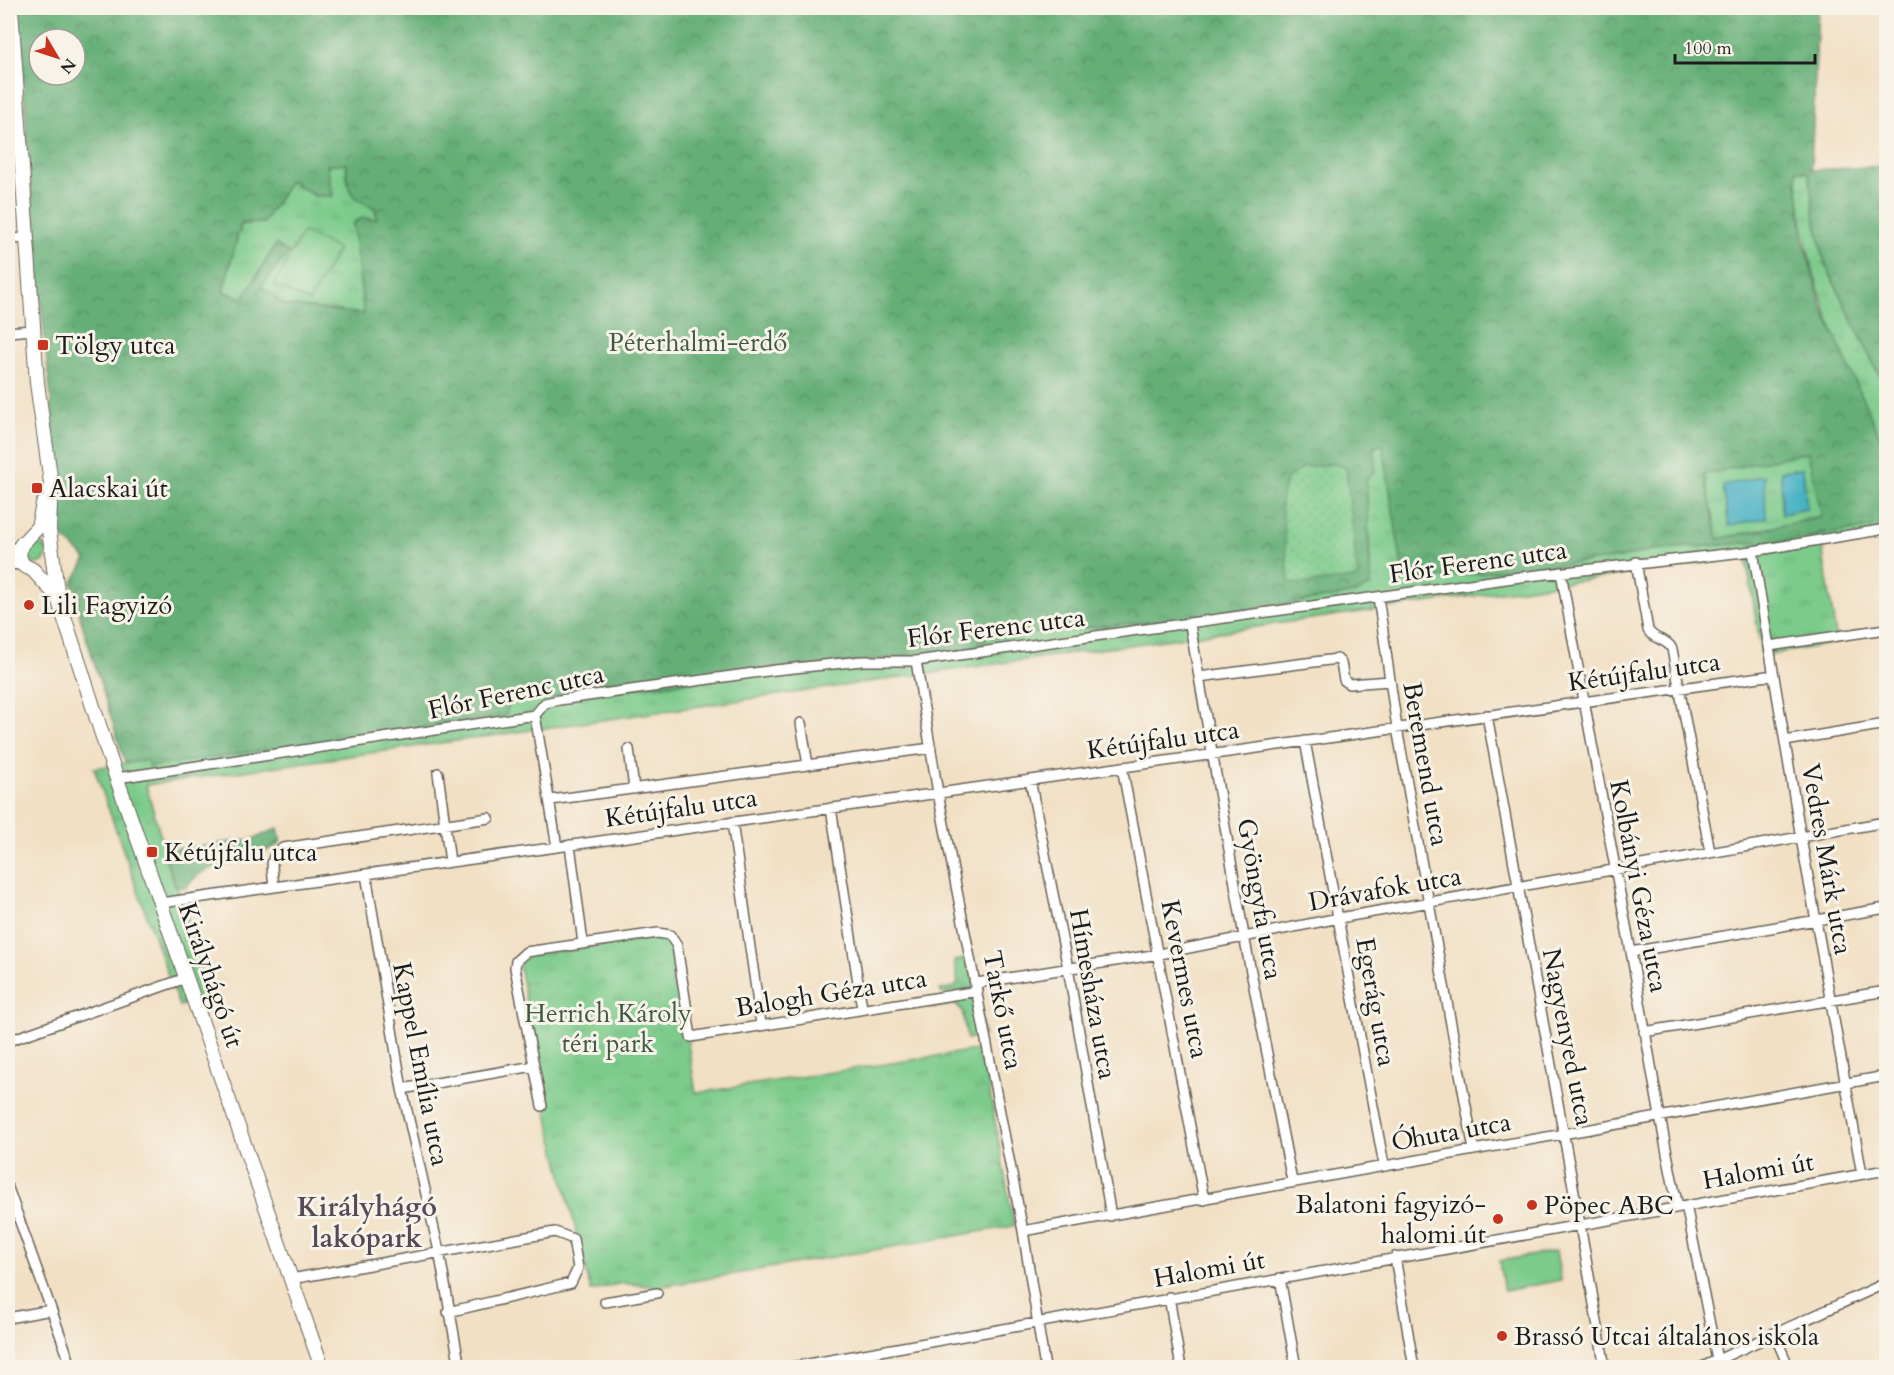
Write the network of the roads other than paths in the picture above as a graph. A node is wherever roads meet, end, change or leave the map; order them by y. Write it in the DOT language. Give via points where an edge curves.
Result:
graph roads {
  1 [pos="11,8"];
  2 [pos="13,122"];
  3 [pos="29,238"];
  4 [pos="8,239"];
  5 [pos="33,330"];
  6 [pos="8,332"];
  7 [pos="41,406"];
  8 [pos="1887,529"];
  9 [pos="26,541"];
  10 [pos="8,551"];
  11 [pos="1753,551"];
  12 [pos="53,553"];
  13 [pos="1636,562"];
  14 [pos="8,564"];
  15 [pos="28,567"];
  16 [pos="1561,572"];
  17 [pos="1378,597"];
  18 [pos="58,598"];
  19 [pos="1190,625"];
  20 [pos="1887,629"];
  21 [pos="1769,646"];
  22 [pos="916,661"];
  23 [pos="1774,675"];
  24 [pos="1199,677"];
  25 [pos="1390,681"];
  26 [pos="1679,688"];
  27 [pos="1583,702"];
  28 [pos="535,715"];
  29 [pos="1487,715"];
  30 [pos="801,723"];
  31 [pos="1887,724"];
  32 [pos="1397,728"];
  33 [pos="1305,741"];
  34 [pos="1785,741"];
  35 [pos="931,748"];
  36 [pos="629,749"];
  37 [pos="1213,754"];
  38 [pos="808,765"];
  39 [pos="1122,767"];
  40 [pos="438,773"];
  41 [pos="117,778"];
  42 [pos="1030,780"];
  43 [pos="634,789"];
  44 [pos="938,793"];
  45 [pos="551,800"];
  46 [pos="831,808"];
  47 [pos="489,818"];
  48 [pos="732,822"];
  49 [pos="1887,822"];
  50 [pos="445,824"];
  51 [pos="1801,838"];
  52 [pos="570,845"];
  53 [pos="557,847"];
  54 [pos="1710,852"];
  55 [pos="450,862"];
  56 [pos="1613,868"];
  57 [pos="366,874"];
  58 [pos="1518,886"];
  59 [pos="274,887"];
  60 [pos="1428,902"];
  61 [pos="161,903"];
  62 [pos="1887,908"];
  63 [pos="1339,918"];
  64 [pos="1817,921"];
  65 [pos="1244,936"];
  66 [pos="583,943"];
  67 [pos="1631,952"];
  68 [pos="1159,954"];
  69 [pos="1068,968"];
  70 [pos="186,978"];
  71 [pos="977,987"];
  72 [pos="1887,991"];
  73 [pos="1832,1001"];
  74 [pos="862,1008"];
  75 [pos="761,1024"];
  76 [pos="1644,1032"];
  77 [pos="8,1041"];
  78 [pos="534,1066"];
  79 [pos="1887,1076"];
  80 [pos="1846,1083"];
  81 [pos="402,1089"];
  82 [pos="542,1106"];
  83 [pos="1658,1118"];
  84 [pos="1565,1133"];
  85 [pos="1474,1150"];
  86 [pos="1384,1165"];
  87 [pos="1887,1170"];
  88 [pos="1862,1173"];
  89 [pos="1292,1181"];
  90 [pos="8,1188"];
  91 [pos="1204,1200"];
  92 [pos="1682,1206"];
  93 [pos="1111,1216"];
  94 [pos="1579,1225"];
  95 [pos="1023,1231"];
  96 [pos="439,1251"];
  97 [pos="1395,1257"];
  98 [pos="1280,1278"];
  99 [pos="291,1279"];
  100 [pos="1887,1283"];
  101 [pos="657,1293"];
  102 [pos="1169,1297"];
  103 [pos="605,1302"];
  104 [pos="51,1310"];
  105 [pos="448,1312"];
  106 [pos="8,1318"];
  107 [pos="1036,1322"];
  108 [pos="1774,1333"];
  109 [pos="1717,1360"];
  110 [pos="72,1368"];
  111 [pos="322,1368"];
  112 [pos="460,1368"];
  113 [pos="786,1368"];
  114 [pos="1045,1368"];
  115 [pos="1181,1368"];
  116 [pos="1296,1368"];
  117 [pos="1414,1368"];
  118 [pos="1605,1368"];
  119 [pos="1700,1368"];
  120 [pos="1789,1368"];
  1 -- 2 [label="street"];
  2 -- 3 [label="street"];
  3 -- 4 [label="street"];
  3 -- 5 [label="street"];
  5 -- 6 [label="street"];
  5 -- 7 [label="street"];
  7 -- 9 [label="street" via="44,503 40,520"];
  7 -- 12 [label="street, Királyhágó út" via="51,483 49,530"];
  8 -- 11 [label="street, Flór Ferenc utca"];
  9 -- 10 [label="street"];
  9 -- 12 [label="street" via="45,538"];
  9 -- 15 [label="street" via="19,554"];
  11 -- 13 [label="street, Flór Ferenc utca"];
  11 -- 21 [label="street, Vedres Márk utca"];
  12 -- 15 [label="street" via="45,568"];
  12 -- 18 [label="street, Királyhágó út"];
  13 -- 16 [label="street, Flór Ferenc utca"];
  13 -- 26 [label="street" via="1648,630 1671,646"];
  14 -- 15 [label="street"];
  15 -- 18 [label="street, Királyhágó út"];
  16 -- 17 [label="street, Flór Ferenc utca"];
  16 -- 27 [label="street, Kolbányi Géza utca"];
  17 -- 19 [label="street, Flór Ferenc utca"];
  17 -- 25 [label="street, Beremend utca"];
  18 -- 41 [label="street, Királyhágó út"];
  19 -- 22 [label="street, Flór Ferenc utca"];
  19 -- 24 [label="street, Gyöngyfa utca"];
  20 -- 21 [label="street"];
  21 -- 23 [label="street, Vedres Márk utca"];
  22 -- 28 [label="street, Flór Ferenc utca" via="862,661 775,670 559,700 545,703"];
  22 -- 35 [label="street, Tarkő utca"];
  23 -- 26 [label="street, Kétújfalu utca"];
  23 -- 34 [label="street, Vedres Márk utca"];
  24 -- 25 [label="street" via="1337,659 1349,684"];
  24 -- 37 [label="street, Gyöngyfa utca"];
  25 -- 32 [label="street, Beremend utca"];
  26 -- 27 [label="street, Kétújfalu utca"];
  26 -- 54 [label="street"];
  27 -- 29 [label="street, Kétújfalu utca"];
  27 -- 56 [label="street, Kolbányi Géza utca"];
  28 -- 41 [label="street, Flór Ferenc utca"];
  28 -- 45 [label="street"];
  29 -- 32 [label="street, Kétújfalu utca"];
  29 -- 58 [label="street, Nagyenyed utca"];
  30 -- 38 [label="street"];
  31 -- 34 [label="street"];
  32 -- 33 [label="street, Kétújfalu utca"];
  32 -- 60 [label="street, Beremend utca"];
  33 -- 37 [label="street, Kétújfalu utca"];
  33 -- 63 [label="street, Egerág utca"];
  34 -- 51 [label="street, Vedres Márk utca"];
  35 -- 38 [label="street, Kétújfalu utca"];
  35 -- 44 [label="street, Tarkő utca"];
  36 -- 43 [label="street, Kétújfalu utca"];
  37 -- 39 [label="street, Kétújfalu utca"];
  37 -- 65 [label="street, Gyöngyfa utca"];
  38 -- 43 [label="street, Kétújfalu utca"];
  39 -- 42 [label="street, Kétújfalu utca"];
  39 -- 68 [label="street, Kevermes utca"];
  40 -- 50 [label="street"];
  41 -- 61 [label="street, Királyhágó út"];
  42 -- 44 [label="street, Kétújfalu utca"];
  42 -- 69 [label="street, Hímesháza utca"];
  43 -- 45 [label="street, Kétújfalu utca"];
  44 -- 46 [label="street, Kétújfalu utca"];
  44 -- 71 [label="street, Tarkő utca"];
  45 -- 53 [label="street"];
  46 -- 48 [label="street, Kétújfalu utca"];
  46 -- 74 [label="street"];
  47 -- 50 [label="street"];
  48 -- 52 [label="street, Kétújfalu utca"];
  48 -- 75 [label="street"];
  49 -- 51 [label="street, Drávafok utca"];
  50 -- 55 [label="street"];
  50 -- 59 [label="street" via="283,848 275,852 272,860"];
  51 -- 54 [label="street, Drávafok utca"];
  51 -- 64 [label="street, Vedres Márk utca"];
  52 -- 53 [label="street, Kétújfalu utca"];
  52 -- 66 [label="street"];
  53 -- 55 [label="street, Kétújfalu utca"];
  54 -- 56 [label="street, Drávafok utca"];
  55 -- 57 [label="street, Kétújfalu utca"];
  56 -- 58 [label="street, Drávafok utca"];
  56 -- 67 [label="street, Kolbányi Géza utca"];
  57 -- 59 [label="street, Kétújfalu utca"];
  57 -- 81 [label="street, Kappel Emília utca"];
  58 -- 60 [label="street, Drávafok utca"];
  58 -- 84 [label="street, Nagyenyed utca"];
  59 -- 61 [label="street, Kétújfalu utca"];
  60 -- 63 [label="street, Drávafok utca"];
  60 -- 85 [label="street, Beremend utca"];
  61 -- 70 [label="street, Királyhágó út"];
  62 -- 64 [label="street"];
  63 -- 65 [label="street, Drávafok utca"];
  63 -- 86 [label="street, Egerág utca"];
  64 -- 67 [label="street"];
  64 -- 73 [label="street, Vedres Márk utca"];
  65 -- 68 [label="street, Drávafok utca"];
  65 -- 89 [label="street, Gyöngyfa utca"];
  66 -- 75 [label="street, Balogh Géza utca" via="658,933 670,935 677,946 691,1036"];
  66 -- 78 [label="street" via="526,952 516,962"];
  67 -- 76 [label="street, Kolbányi Géza utca"];
  68 -- 69 [label="street, Drávafok utca"];
  68 -- 91 [label="street, Kevermes utca"];
  69 -- 71 [label="street, Drávafok utca"];
  69 -- 93 [label="street, Hímesháza utca"];
  70 -- 77 [label="street"];
  70 -- 99 [label="street, Királyhágó út"];
  71 -- 74 [label="street, Balogh Géza utca"];
  71 -- 95 [label="street, Tarkő utca"];
  72 -- 73 [label="street"];
  73 -- 76 [label="street"];
  73 -- 80 [label="street, Vedres Márk utca"];
  74 -- 75 [label="street, Balogh Géza utca"];
  76 -- 83 [label="street, Kolbányi Géza utca"];
  78 -- 81 [label="street"];
  78 -- 82 [label="street"];
  79 -- 80 [label="street, Óhuta utca"];
  80 -- 83 [label="street, Óhuta utca"];
  80 -- 88 [label="street, Vedres Márk utca"];
  81 -- 96 [label="street, Kappel Emília utca"];
  83 -- 84 [label="street, Óhuta utca"];
  83 -- 92 [label="street, Kolbányi Géza utca"];
  84 -- 85 [label="street, Óhuta utca"];
  84 -- 94 [label="street, Nagyenyed utca"];
  85 -- 86 [label="street, Óhuta utca"];
  86 -- 89 [label="street, Óhuta utca"];
  87 -- 88 [label="street, Halomi út"];
  88 -- 92 [label="street, Halomi út"];
  89 -- 91 [label="street, Óhuta utca"];
  90 -- 104 [label="street"];
  91 -- 93 [label="street, Óhuta utca"];
  92 -- 94 [label="street, Halomi út"];
  92 -- 109 [label="street, Kolbányi Géza utca"];
  93 -- 95 [label="street, Óhuta utca"];
  94 -- 97 [label="street, Halomi út"];
  94 -- 118 [label="street, Nagyenyed utca"];
  95 -- 107 [label="street, Tarkő utca"];
  96 -- 99 [label="street"];
  96 -- 105 [label="street, Kappel Emília utca"];
  96 -- 105 [label="street" via="555,1232 573,1239 578,1268 571,1283"];
  97 -- 98 [label="street, Halomi út"];
  97 -- 117 [label="street"];
  98 -- 102 [label="street, Halomi út"];
  98 -- 116 [label="street"];
  99 -- 111 [label="street, Királyhágó út"];
  100 -- 108 [label="street"];
  101 -- 103 [label="street"];
  102 -- 107 [label="street, Halomi út"];
  102 -- 115 [label="street"];
  104 -- 106 [label="street"];
  104 -- 110 [label="street"];
  105 -- 112 [label="street, Kappel Emília utca"];
  107 -- 113 [label="street, Halomi út"];
  107 -- 114 [label="street, Tarkő utca"];
  108 -- 109 [label="street"];
  108 -- 120 [label="street"];
  109 -- 119 [label="street"];
}
